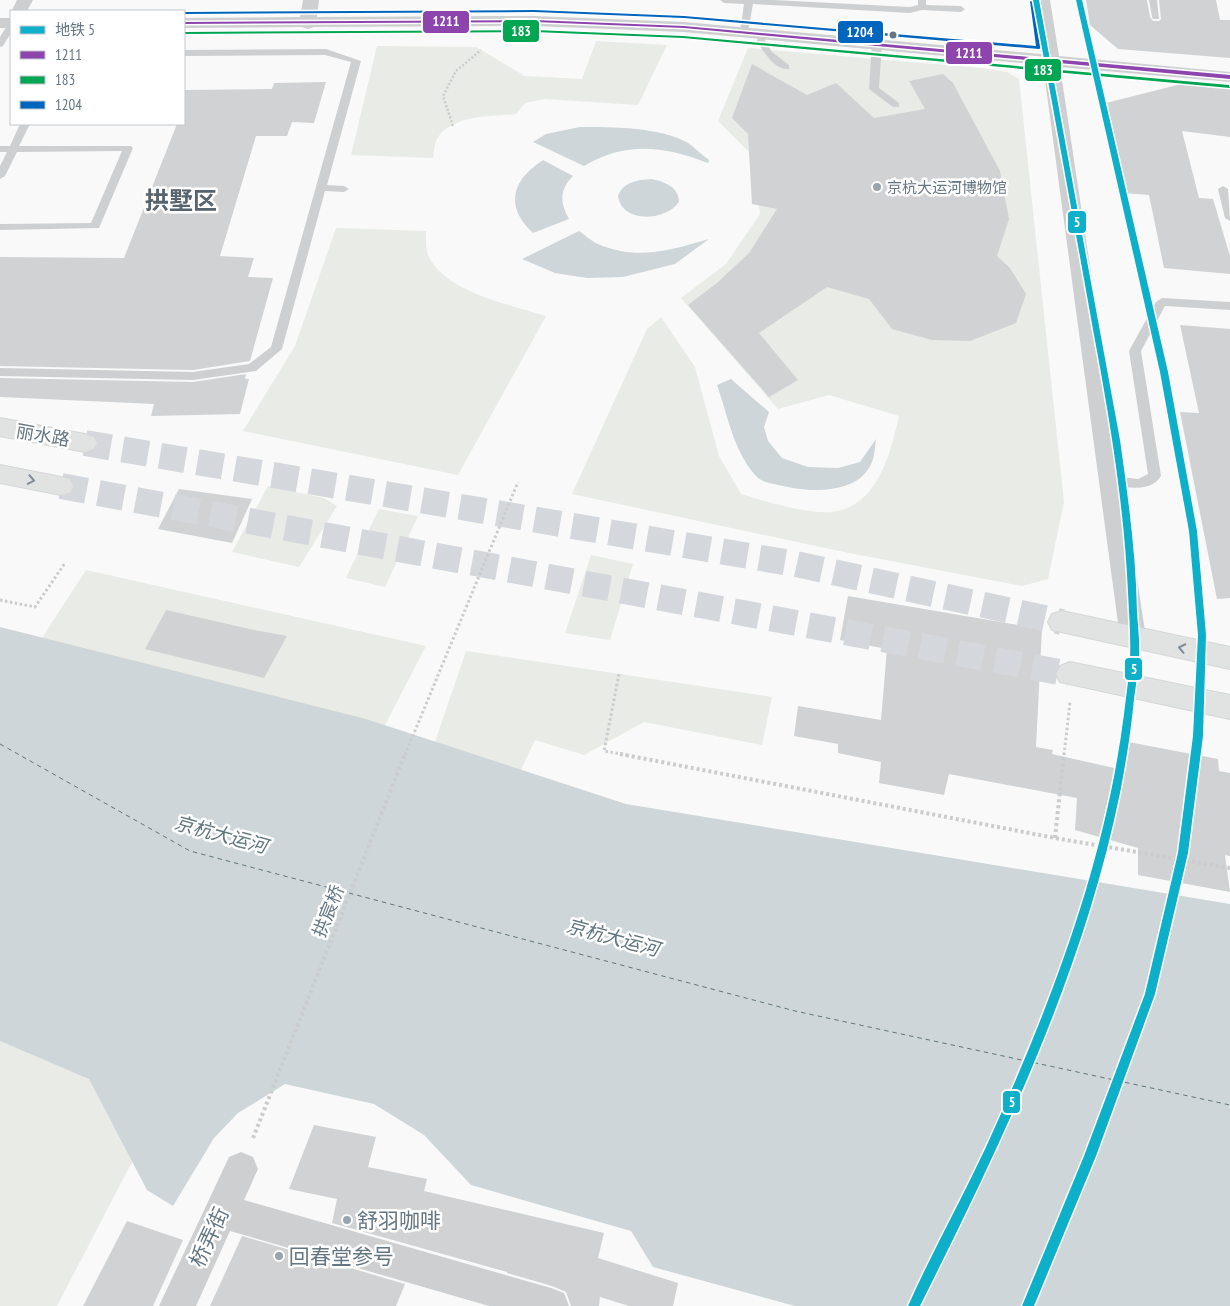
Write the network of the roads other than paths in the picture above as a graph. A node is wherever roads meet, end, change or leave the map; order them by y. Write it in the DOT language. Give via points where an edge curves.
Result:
graph roads {
  1 [pos="311,0"];
  2 [pos="531,0"];
  3 [pos="724,0"];
  4 [pos="1042,0"];
  5 [pos="1153,0"];
  6 [pos="749,2"];
  7 [pos="922,3"];
  8 [pos="961,9"];
  9 [pos="1156,17"];
  10 [pos="534,21"];
  11 [pos="185,23"];
  12 [pos="308,24"];
  13 [pos="10,26"];
  14 [pos="744,32"];
  15 [pos="762,33"];
  16 [pos="877,43"];
  17 [pos="0,44"];
  18 [pos="185,53"];
  19 [pos="1051,59"];
  20 [pos="786,67"];
  21 [pos="1230,77"];
  22 [pos="896,105"];
  23 [pos="25,125"];
  24 [pos="0,148"];
  25 [pos="14,148"];
  26 [pos="0,176"];
  27 [pos="320,188"];
  28 [pos="344,189"];
  29 [pos="1223,189"];
  30 [pos="1230,218"];
  31 [pos="0,227"];
  32 [pos="1230,306"];
  33 [pos="0,372"];
  34 [pos="0,428"];
  35 [pos="85,443"];
  36 [pos="0,474"];
  37 [pos="1111,481"];
  38 [pos="61,486"];
  39 [pos="1062,622"];
  40 [pos="1133,638"];
  41 [pos="1230,658"];
  42 [pos="1071,687"];
  43 [pos="1230,707"];
  44 [pos="241,1169"];
  45 [pos="220,1211"];
  46 [pos="177,1306"];
  47 [pos="552,1306"];
  1 -- 12 [label="street"];
  2 -- 10 [label="street"];
  3 -- 6 [label="lane"];
  4 -- 19 [label="street"];
  5 -- 9 [label="lane"];
  6 -- 7 [label="lane" via="910,10"];
  6 -- 14 [label="lane"];
  7 -- 8 [label="lane"];
  10 -- 12 [label="street"];
  10 -- 14 [label="street"];
  11 -- 12 [label="street"];
  13 -- 17 [label="lane"];
  14 -- 15 [label="street"];
  15 -- 16 [label="street"];
  15 -- 20 [label="lane" via="761,41 769,54"];
  16 -- 19 [label="street"];
  16 -- 22 [label="lane" via="874,89"];
  18 -- 27 [label="lane" via="326,52 356,61"];
  19 -- 21 [label="street"];
  19 -- 37 [label="street"];
  23 -- 25 [label="lane"];
  24 -- 25 [label="lane"];
  25 -- 26 [label="lane"];
  25 -- 31 [label="lane" via="128,148 94,226"];
  27 -- 28 [label="lane"];
  27 -- 33 [label="lane" via="276,349 252,368 193,376"];
  29 -- 30 [label="lane"];
  32 -- 37 [label="lane" via="1162,302 1135,351 1155,476 1140,484"];
  34 -- 35 [label="main road, 丽水路"];
  36 -- 38 [label="main road, one-way"];
  37 -- 40 [label="street"];
  39 -- 40 [label="main road"];
  41 -- 40 [label="main road, one-way"];
  42 -- 43 [label="main road"];
  44 -- 45 [label="street, 桥弄街"];
  45 -- 46 [label="street, 桥弄街"];
  45 -- 47 [label="street"];
}
